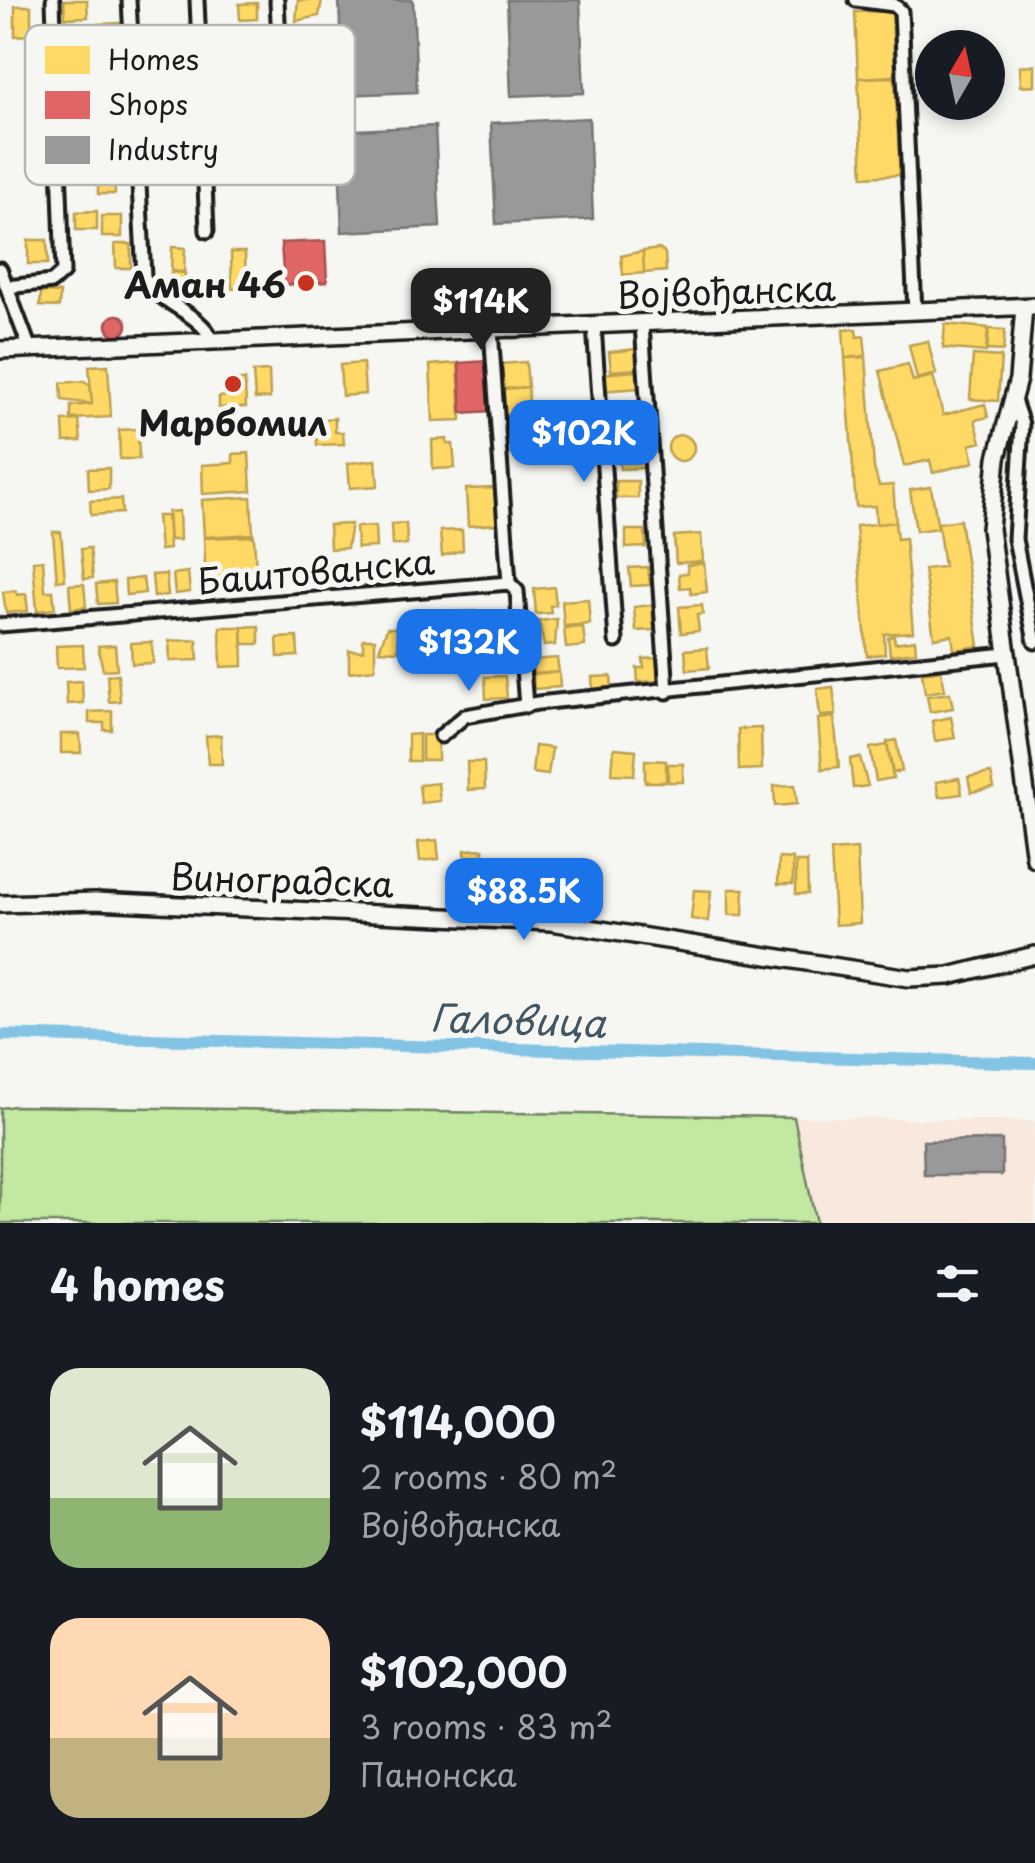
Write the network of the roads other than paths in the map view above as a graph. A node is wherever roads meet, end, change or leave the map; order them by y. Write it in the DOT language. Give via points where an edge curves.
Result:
graph roads {
  1 [pos="53,0"];
  2 [pos="129,0"];
  3 [pos="196,0"];
  4 [pos="277,0"];
  5 [pos="856,0"];
  6 [pos="54,25"];
  7 [pos="130,25"];
  8 [pos="197,25"];
  9 [pos="278,25"];
  10 [pos="59,185"];
  11 [pos="139,185"];
  12 [pos="205,185"];
  13 [pos="207,231"];
  14 [pos="0,268"];
  15 [pos="7,286"];
  16 [pos="1030,306"];
  17 [pos="915,312"];
  18 [pos="642,324"];
  19 [pos="594,326"];
  20 [pos="491,330"];
  21 [pos="212,341"];
  22 [pos="30,349"];
  23 [pos="0,350"];
  24 [pos="1014,397"];
  25 [pos="509,583"];
  26 [pos="0,625"];
  27 [pos="616,641"];
  28 [pos="1035,642"];
  29 [pos="1003,655"];
  30 [pos="667,692"];
  31 [pos="526,706"];
  32 [pos="441,736"];
  33 [pos="1035,860"];
  34 [pos="0,904"];
  35 [pos="1035,955"];
  1 -- 6 [label="street"];
  2 -- 7 [label="street"];
  3 -- 8 [label="street"];
  4 -- 9 [label="street"];
  5 -- 17 [label="street" via="901,11"];
  10 -- 15 [label="street" via="62,272 52,282"];
  11 -- 21 [label="street" via="144,277 204,326"];
  12 -- 13 [label="street"];
  14 -- 15 [label="street"];
  15 -- 22 [label="street"];
  16 -- 17 [label="street, Војвођанска"];
  16 -- 24 [label="street"];
  17 -- 18 [label="street, Војвођанска"];
  18 -- 19 [label="street, Војвођанска"];
  18 -- 30 [label="street"];
  19 -- 20 [label="street, Војвођанска"];
  19 -- 27 [label="street"];
  20 -- 21 [label="street, Војвођанска"];
  20 -- 25 [label="street"];
  21 -- 22 [label="street, Војвођанска"];
  22 -- 23 [label="street, Војвођанска"];
  24 -- 28 [label="street" via="1022,424 1016,539"];
  24 -- 29 [label="street" via="990,517"];
  25 -- 26 [label="street, Баштованска"];
  25 -- 31 [label="street" via="518,591"];
  29 -- 30 [label="street"];
  29 -- 33 [label="street"];
  30 -- 31 [label="street"];
  31 -- 32 [label="street" via="465,716"];
  34 -- 35 [label="street, Виноградска" via="95,902 550,922 909,978 949,976"];
}
